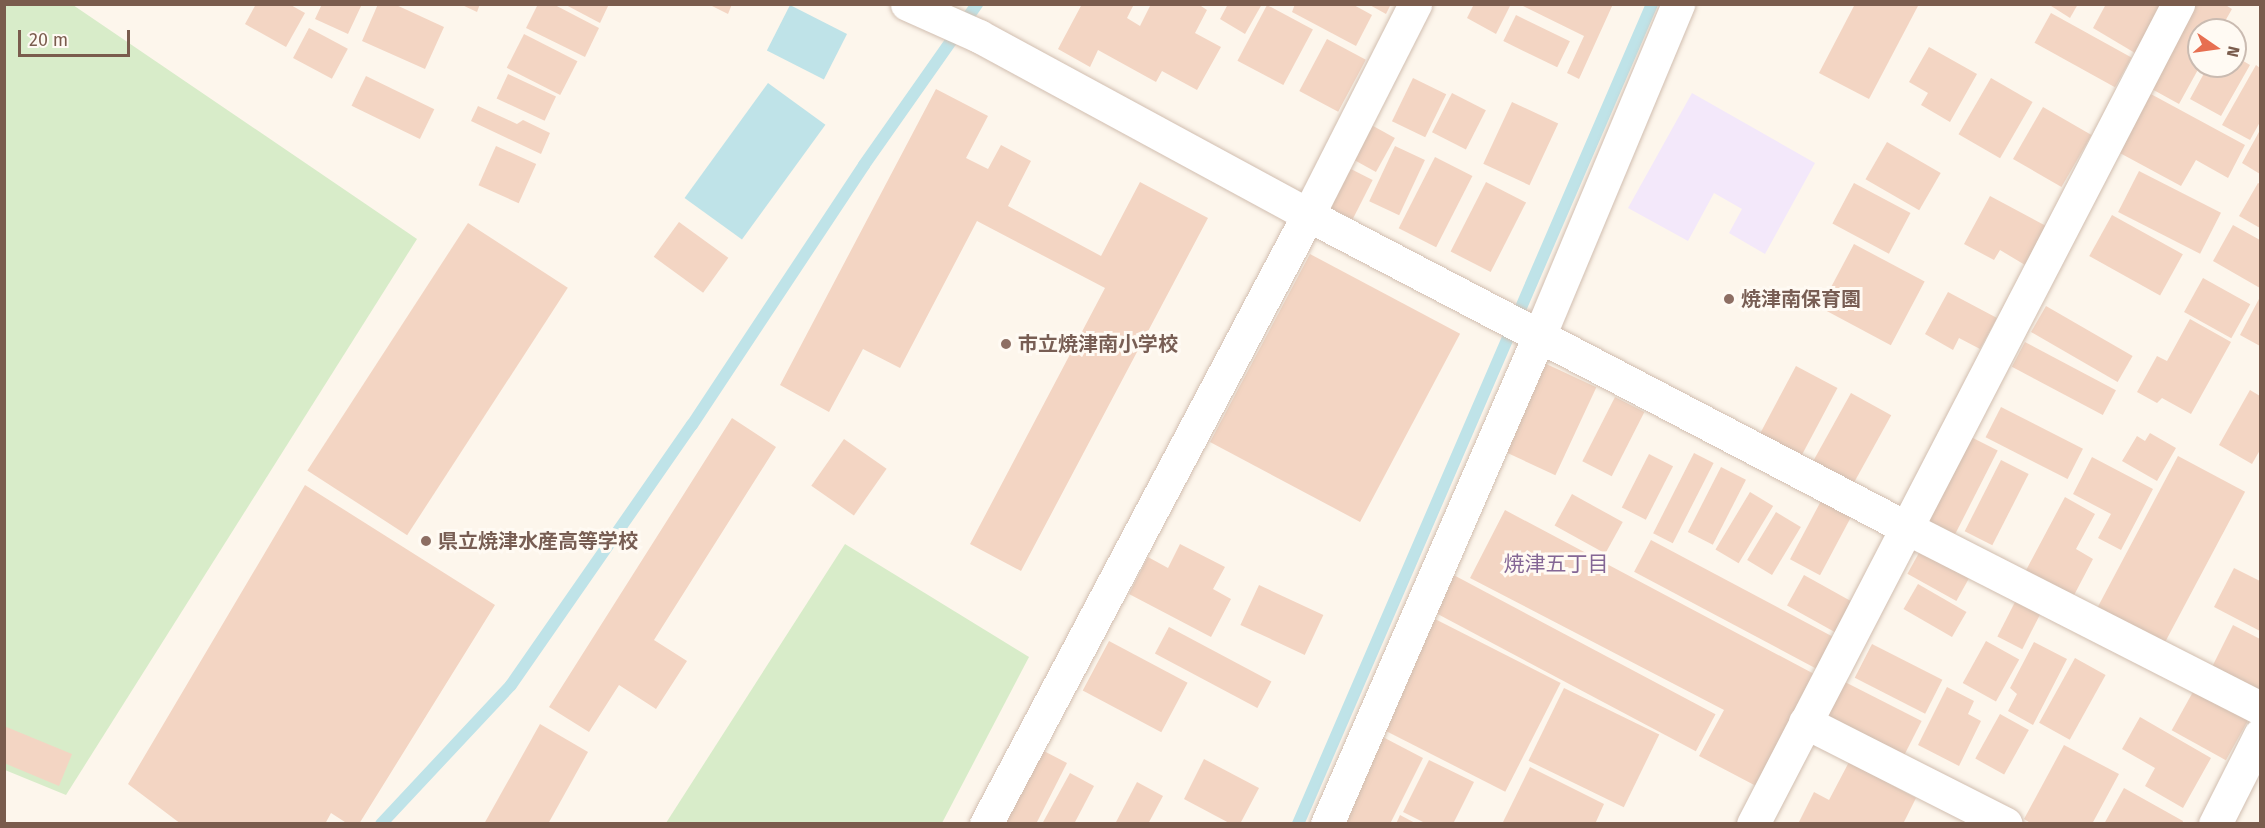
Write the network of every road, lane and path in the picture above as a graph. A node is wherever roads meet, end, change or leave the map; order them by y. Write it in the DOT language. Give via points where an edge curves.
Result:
graph roads {
  1 [pos="1415,4"];
  2 [pos="1678,4"];
  3 [pos="2178,4"];
  4 [pos="925,8"];
  5 [pos="1308,215"];
  6 [pos="1540,334"];
  7 [pos="1905,527"];
  8 [pos="2260,708"];
  9 [pos="1805,722"];
  10 [pos="2260,735"];
  11 [pos="987,824"];
  12 [pos="1328,824"];
  13 [pos="1753,824"];
  14 [pos="2006,824"];
  15 [pos="2215,824"];
  1 -- 5 [label="street"];
  2 -- 6 [label="street"];
  3 -- 7 [label="street"];
  4 -- 5 [label="street"];
  5 -- 6 [label="street"];
  5 -- 11 [label="street"];
  6 -- 7 [label="street"];
  6 -- 12 [label="street"];
  7 -- 8 [label="street"];
  7 -- 9 [label="street"];
  9 -- 13 [label="street"];
  9 -- 14 [label="street"];
  10 -- 15 [label="street"];
}
